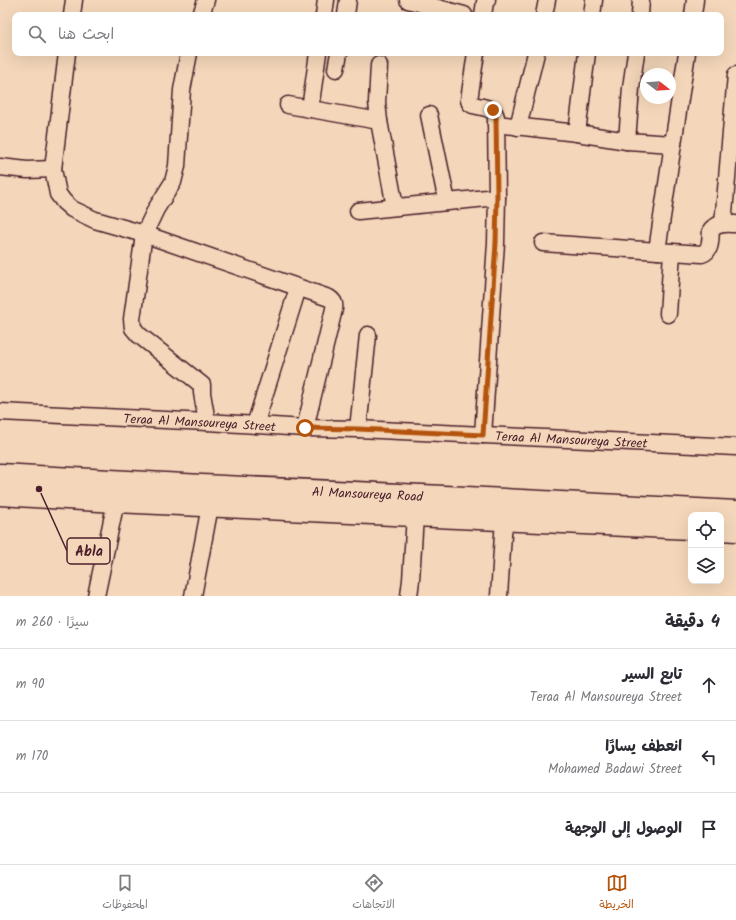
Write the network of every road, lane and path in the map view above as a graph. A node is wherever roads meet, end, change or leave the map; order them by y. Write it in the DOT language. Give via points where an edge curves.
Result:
graph roads {
  1 [pos="74,0"];
  2 [pos="206,0"];
  3 [pos="326,0"];
  4 [pos="348,0"];
  5 [pos="408,0"];
  6 [pos="487,0"];
  7 [pos="547,0"];
  8 [pos="594,0"];
  9 [pos="641,0"];
  10 [pos="695,0"];
  11 [pos="443,5"];
  12 [pos="72,12"];
  13 [pos="202,12"];
  14 [pos="324,12"];
  15 [pos="346,12"];
  16 [pos="458,12"];
  17 [pos="483,12"];
  18 [pos="545,12"];
  19 [pos="592,12"];
  20 [pos="640,12"];
  21 [pos="693,12"];
  22 [pos="67,56"];
  23 [pos="188,56"];
  24 [pos="316,56"];
  25 [pos="476,56"];
  26 [pos="535,56"];
  27 [pos="587,56"];
  28 [pos="636,56"];
  29 [pos="687,56"];
  30 [pos="379,65"];
  31 [pos="736,75"];
  32 [pos="288,105"];
  33 [pos="310,109"];
  34 [pos="428,115"];
  35 [pos="379,121"];
  36 [pos="496,124"];
  37 [pos="518,127"];
  38 [pos="577,133"];
  39 [pos="627,141"];
  40 [pos="673,144"];
  41 [pos="0,167"];
  42 [pos="53,169"];
  43 [pos="497,197"];
  44 [pos="447,202"];
  45 [pos="395,207"];
  46 [pos="358,211"];
  47 [pos="729,224"];
  48 [pos="144,234"];
  49 [pos="543,242"];
  50 [pos="665,251"];
  51 [pos="298,288"];
  52 [pos="668,314"];
  53 [pos="368,335"];
  54 [pos="0,412"];
  55 [pos="207,422"];
  56 [pos="255,425"];
  57 [pos="305,428"];
  58 [pos="358,429"];
  59 [pos="483,435"];
  60 [pos="736,447"];
  61 [pos="0,475"];
  62 [pos="0,494"];
  63 [pos="116,501"];
  64 [pos="210,506"];
  65 [pos="736,512"];
  66 [pos="414,515"];
  67 [pos="504,519"];
  68 [pos="679,521"];
  69 [pos="724,529"];
  70 [pos="736,530"];
  71 [pos="96,596"];
  72 [pos="193,596"];
  73 [pos="409,596"];
  74 [pos="499,596"];
  1 -- 12 [label="street"];
  2 -- 13 [label="street"];
  3 -- 14 [label="street"];
  4 -- 15 [label="street"];
  5 -- 11 [label="street"];
  6 -- 17 [label="street"];
  7 -- 18 [label="street"];
  8 -- 19 [label="street"];
  9 -- 20 [label="street"];
  10 -- 21 [label="street"];
  11 -- 16 [label="street"];
  22 -- 42 [label="street"];
  23 -- 48 [label="street" via="182,90 177,166 173,182"];
  24 -- 33 [label="street"];
  25 -- 36 [label="street" via="469,100 473,105 493,110 496,113"];
  26 -- 37 [label="street"];
  27 -- 38 [label="street"];
  28 -- 39 [label="street"];
  29 -- 40 [label="street"];
  30 -- 35 [label="street"];
  31 -- 47 [label="street"];
  32 -- 33 [label="street"];
  33 -- 35 [label="street"];
  34 -- 44 [label="street"];
  35 -- 45 [label="street"];
  36 -- 37 [label="street"];
  36 -- 43 [label="street"];
  37 -- 38 [label="street"];
  38 -- 39 [label="street"];
  39 -- 40 [label="street"];
  40 -- 50 [label="street" via="658,244"];
  41 -- 42 [label="street"];
  42 -- 48 [label="street" via="58,194 72,209 95,220"];
  43 -- 44 [label="street"];
  43 -- 59 [label="street"];
  44 -- 45 [label="street"];
  45 -- 46 [label="street"];
  47 -- 50 [label="street" via="711,230 709,247 705,253"];
  48 -- 51 [label="street"];
  48 -- 55 [label="street" via="132,319 133,328 139,336 202,385"];
  49 -- 50 [label="street"];
  50 -- 52 [label="street"];
  51 -- 56 [label="street"];
  51 -- 57 [label="street" via="331,300 335,305"];
  53 -- 58 [label="street"];
  54 -- 55 [label="street, Teraa Al Mansoureya Street"];
  55 -- 56 [label="street, Teraa Al Mansoureya Street"];
  56 -- 57 [label="street, Teraa Al Mansoureya Street"];
  57 -- 58 [label="street, Teraa Al Mansoureya Street"];
  58 -- 59 [label="street, Teraa Al Mansoureya Street"];
  59 -- 60 [label="street, Teraa Al Mansoureya Street"];
  61 -- 68 [label="main road, Al Mansoureya Road" via="466,498"];
  62 -- 63 [label="main road, Al Mansoureya Road"];
  63 -- 64 [label="main road, Al Mansoureya Road"];
  63 -- 71 [label="street"];
  64 -- 66 [label="main road, Al Mansoureya Road"];
  64 -- 72 [label="street"];
  65 -- 68 [label="main road, Al Mansoureya Road"];
  66 -- 67 [label="main road, Al Mansoureya Road"];
  66 -- 73 [label="street"];
  67 -- 68 [label="main road, Al Mansoureya Road"];
  67 -- 74 [label="street"];
  69 -- 70 [label="main road"];
}
